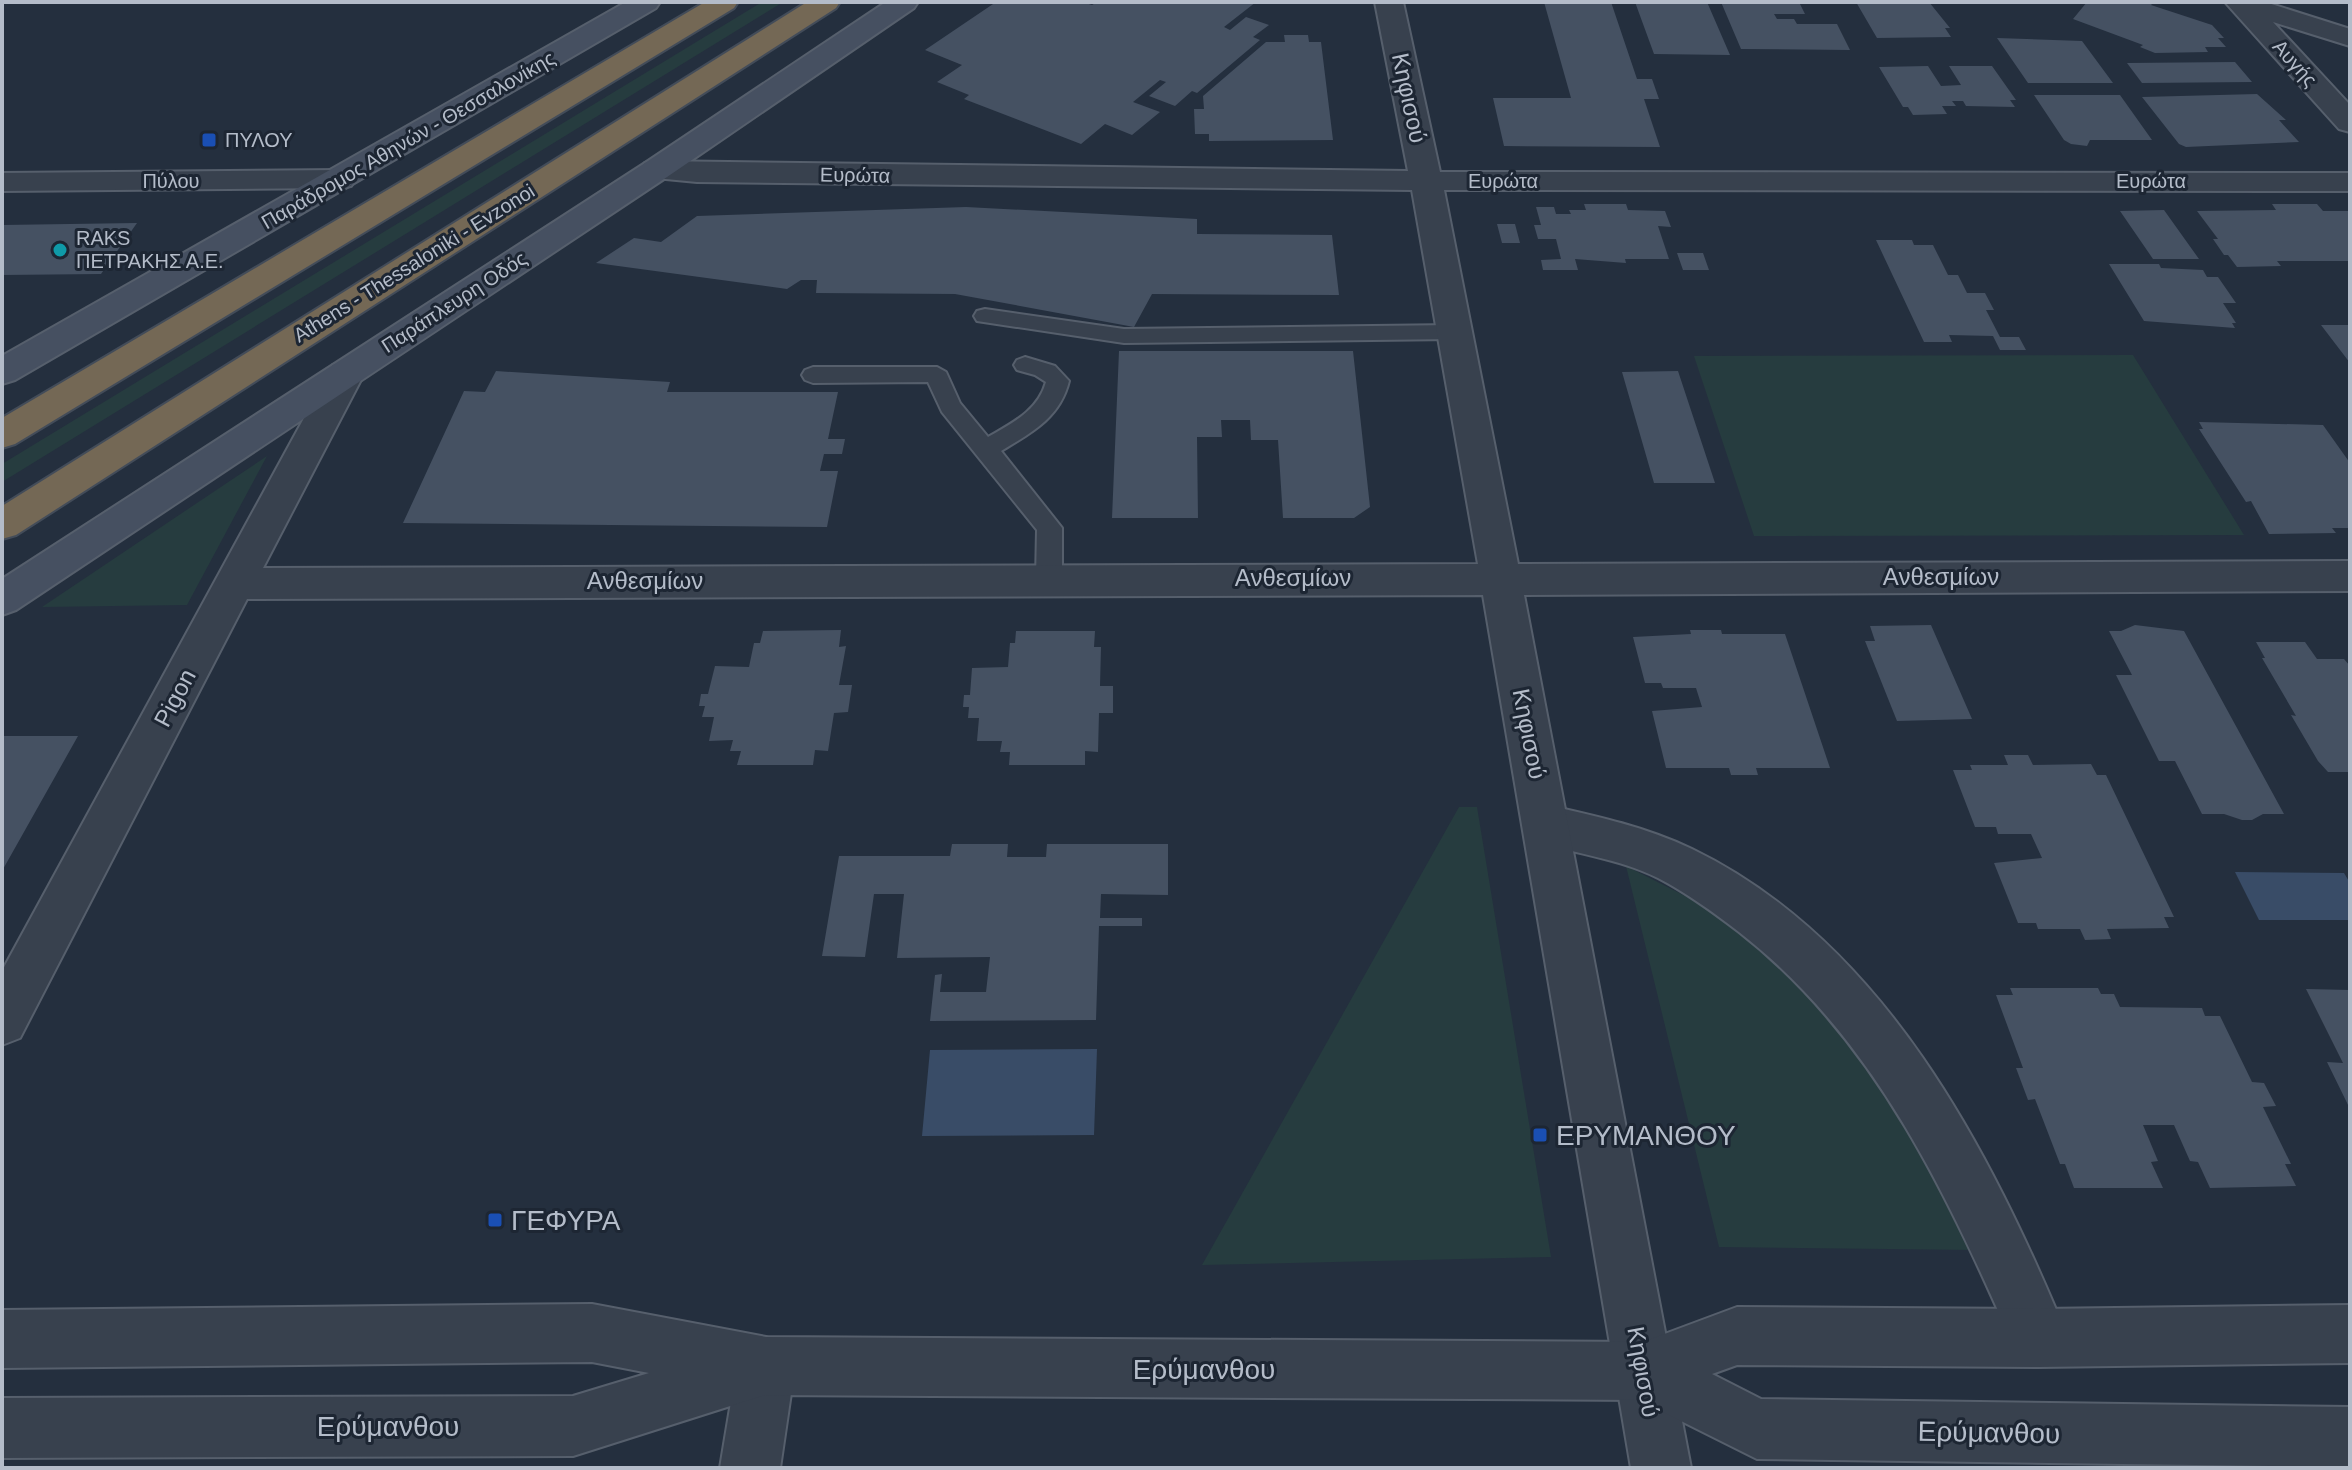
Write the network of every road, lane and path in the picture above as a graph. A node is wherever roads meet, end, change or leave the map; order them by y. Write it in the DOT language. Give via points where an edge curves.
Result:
graph roads {
  1 [pos="646,2"];
  2 [pos="724,2"];
  3 [pos="826,2"];
  4 [pos="904,2"];
  5 [pos="1389,2"];
  6 [pos="2239,2"];
  7 [pos="2350,38"];
  8 [pos="2350,123"];
  9 [pos="656,170"];
  10 [pos="340,179"];
  11 [pos="1426,181"];
  12 [pos="2,182"];
  13 [pos="2350,182"];
  14 [pos="985,316"];
  15 [pos="1454,332"];
  16 [pos="1025,365"];
  17 [pos="2,372"];
  18 [pos="346,374"];
  19 [pos="813,375"];
  20 [pos="2,435"];
  21 [pos="986,449"];
  22 [pos="2,525"];
  23 [pos="2350,576"];
  24 [pos="1499,577"];
  25 [pos="1049,579"];
  26 [pos="237,584"];
  27 [pos="2,599"];
  28 [pos="1547,825"];
  29 [pos="2,1021"];
  30 [pos="2350,1334"];
  31 [pos="2039,1338"];
  32 [pos="2,1339"];
  33 [pos="766,1366"];
  34 [pos="1643,1371"];
  35 [pos="2,1428"];
  36 [pos="2350,1437"];
  37 [pos="750,1468"];
  38 [pos="1661,1468"];
  1 -- 10 [label="main road, Παράδρομος Αθηνών - Θεσσαλονίκης"];
  2 -- 20 [label="highway"];
  3 -- 22 [label="highway, Athens - Thessaloniki - Evzonoi"];
  4 -- 9 [label="main road, Παράπλευρη Οδός"];
  5 -- 11 [label="street, Κηφισού"];
  6 -- 7 [label="street"];
  6 -- 8 [label="street, Αυγής"];
  9 -- 11 [label="street, Ευρώτα"];
  9 -- 18 [label="main road, Παράπλευρη Οδός"];
  10 -- 12 [label="street, Πύλου"];
  10 -- 17 [label="main road, Παράδρομος Αθηνών - Θεσσαλονίκης"];
  11 -- 13 [label="street, Ευρώτα"];
  11 -- 15 [label="street, Κηφισού"];
  14 -- 15 [label="lane" via="1124,336"];
  15 -- 24 [label="street, Κηφισού"];
  16 -- 21 [label="lane" via="1051,373 1058,381 1056,395 1042,413"];
  18 -- 26 [label="street, Pigon"];
  18 -- 27 [label="main road, Παράπλευρη Οδός"];
  19 -- 21 [label="lane" via="929,372 938,377 950,406"];
  21 -- 25 [label="lane" via="1050,528"];
  23 -- 24 [label="street, Ανθεσμίων"];
  24 -- 25 [label="street, Ανθεσμίων"];
  24 -- 28 [label="street, Κηφισού"];
  25 -- 26 [label="street, Ανθεσμίων"];
  26 -- 29 [label="street, Pigon"];
  28 -- 31 [label="street" via="1666,859 1772,925 1810,959 1932,1115 1981,1206"];
  28 -- 34 [label="street, Κηφισού"];
  30 -- 31 [label="street, Ερύμανθου"];
  31 -- 34 [label="street, Ερύμανθου" via="1737,1336"];
  32 -- 33 [label="street, Ερύμανθου" via="592,1333"];
  33 -- 34 [label="street, Ερύμανθου"];
  33 -- 35 [label="street, Ερύμανθου" via="573,1426"];
  33 -- 37 [label="street"];
  34 -- 36 [label="street, Ερύμανθου" via="1757,1429"];
  34 -- 38 [label="street, Κηφισού"];
}
